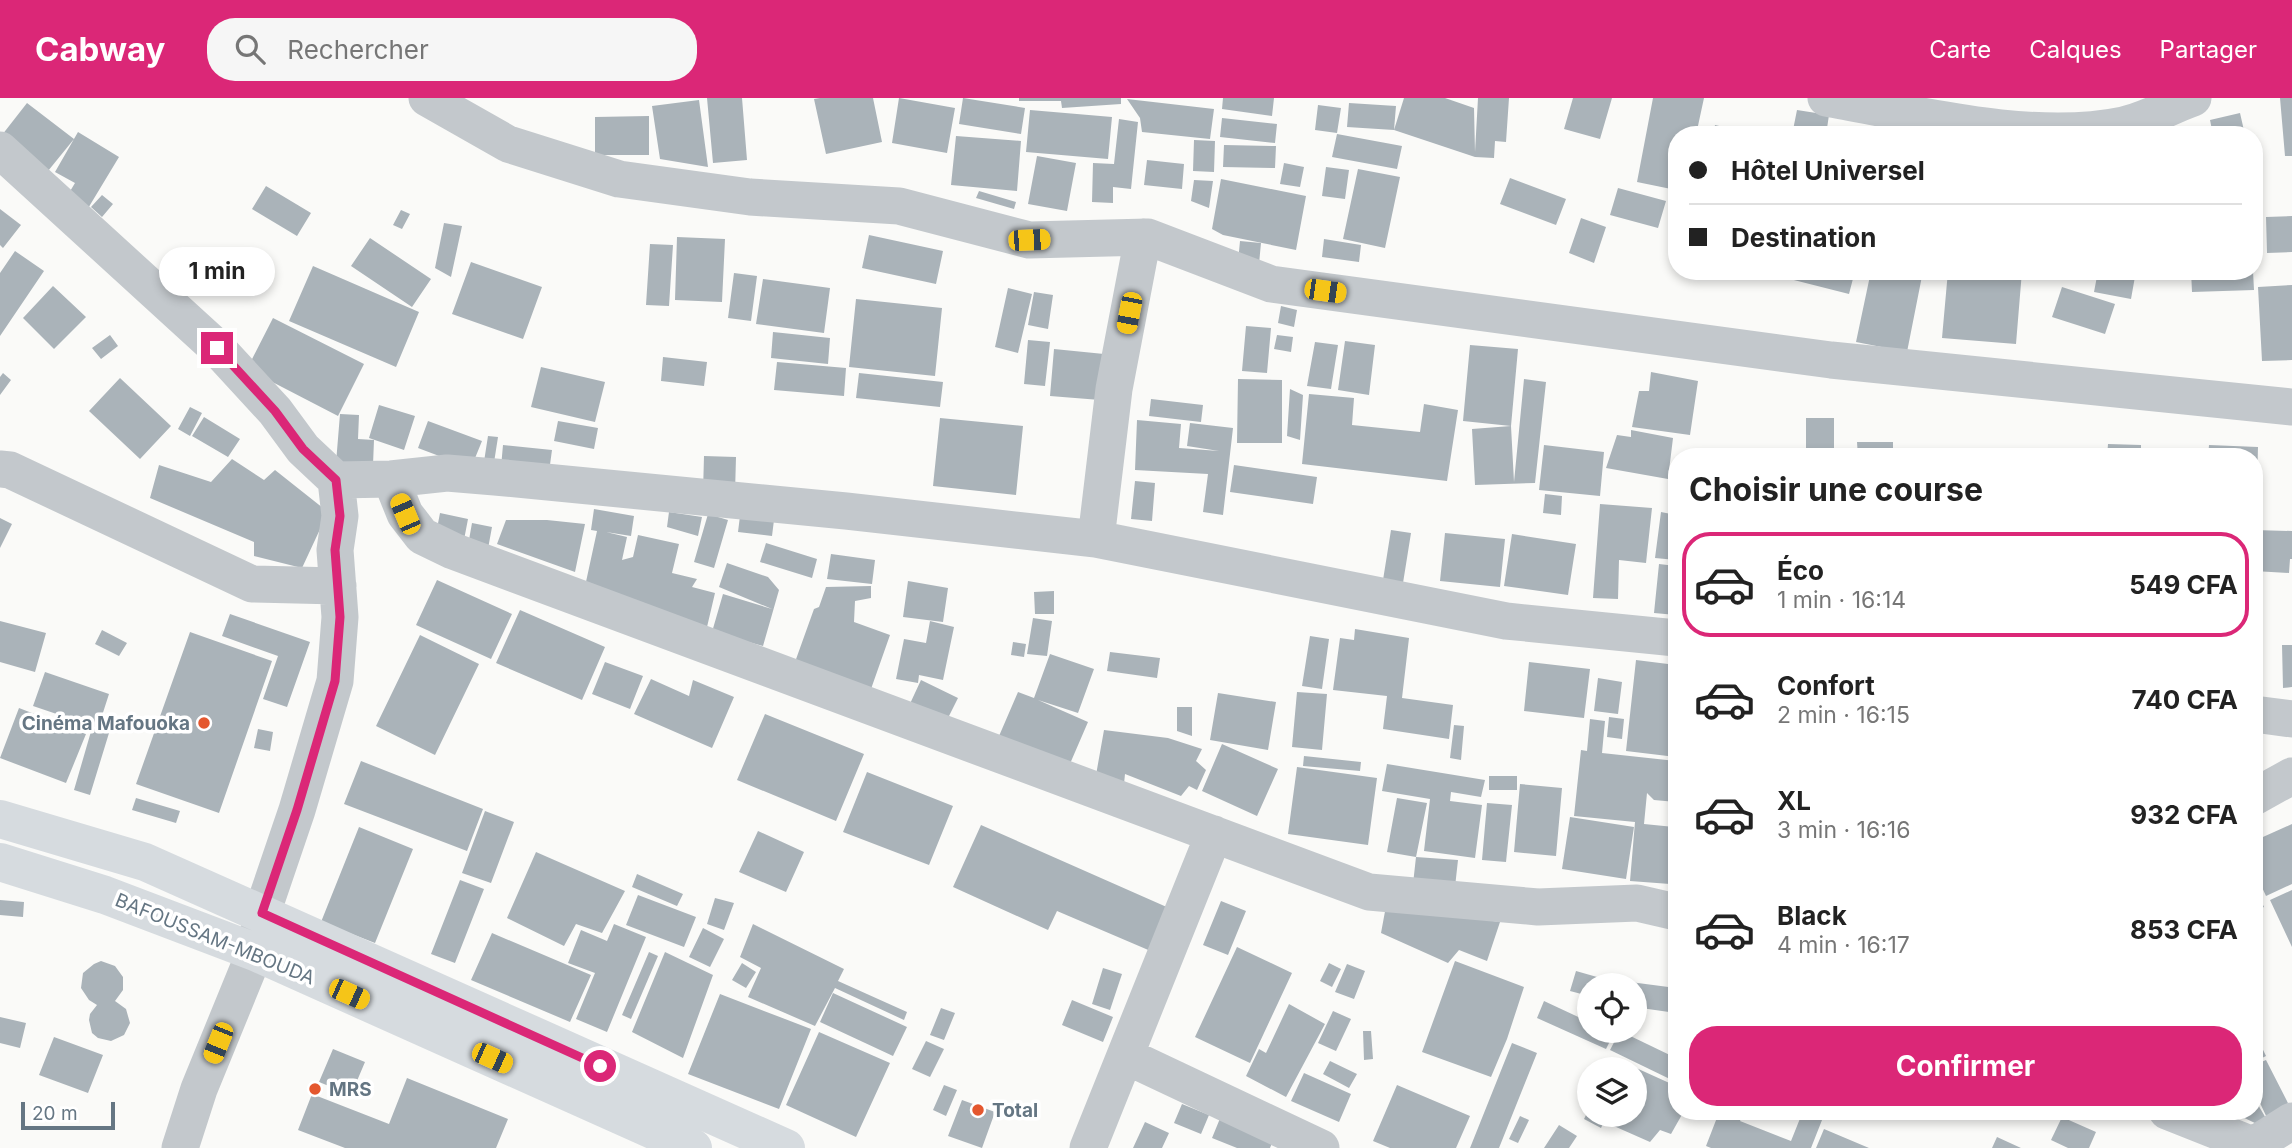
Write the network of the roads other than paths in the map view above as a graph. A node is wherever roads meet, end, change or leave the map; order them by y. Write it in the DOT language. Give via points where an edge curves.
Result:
graph roads {
  1 [pos="427,98"];
  2 [pos="1826,98"];
  3 [pos="2193,98"];
  4 [pos="1994,126"];
  5 [pos="2119,126"];
  6 [pos="0,150"];
  7 [pos="1143,237"];
  8 [pos="2292,407"];
  9 [pos="0,469"];
  10 [pos="391,479"];
  11 [pos="336,480"];
  12 [pos="1096,539"];
  13 [pos="338,586"];
  14 [pos="1668,637"];
  15 [pos="2263,715"];
  16 [pos="2292,719"];
  17 [pos="2292,776"];
  18 [pos="2263,792"];
  19 [pos="0,819"];
  20 [pos="1214,834"];
  21 [pos="0,862"];
  22 [pos="1668,910"];
  23 [pos="262,913"];
  24 [pos="255,952"];
  25 [pos="1126,1056"];
  26 [pos="2190,1120"];
  27 [pos="2292,1121"];
  28 [pos="2257,1147"];
  29 [pos="180,1148"];
  30 [pos="693,1148"];
  31 [pos="786,1148"];
  32 [pos="1088,1148"];
  33 [pos="1321,1148"];
  1 -- 7 [label="street" via="508,144 619,179 750,197 899,206 1029,240"];
  2 -- 4 [label="street"];
  3 -- 5 [label="street"];
  6 -- 11 [label="street" via="217,348 303,449"];
  7 -- 8 [label="street" via="1271,284 1831,360"];
  7 -- 12 [label="street" via="1114,389"];
  9 -- 13 [label="street" via="252,584"];
  10 -- 11 [label="street"];
  10 -- 12 [label="street" via="447,474 495,477"];
  10 -- 20 [label="street" via="405,514 422,536 453,551"];
  11 -- 13 [label="street"];
  12 -- 14 [label="street" via="1506,621"];
  13 -- 23 [label="street" via="335,681"];
  15 -- 16 [label="street"];
  17 -- 18 [label="street"];
  19 -- 23 [label="highway, BAFOUSSAM-MBOUDA" via="145,862"];
  20 -- 22 [label="street" via="1369,892 1538,907 1637,903"];
  20 -- 25 [label="street"];
  21 -- 24 [label="highway, BAFOUSSAM-MBOUDA" via="105,895"];
  23 -- 24 [label="street"];
  23 -- 31 [label="highway, BAFOUSSAM-MBOUDA"];
  24 -- 29 [label="street"];
  24 -- 30 [label="highway, BAFOUSSAM-MBOUDA"];
  25 -- 32 [label="street"];
  25 -- 33 [label="street"];
  26 -- 28 [label="street"];
  27 -- 28 [label="street"];
}
